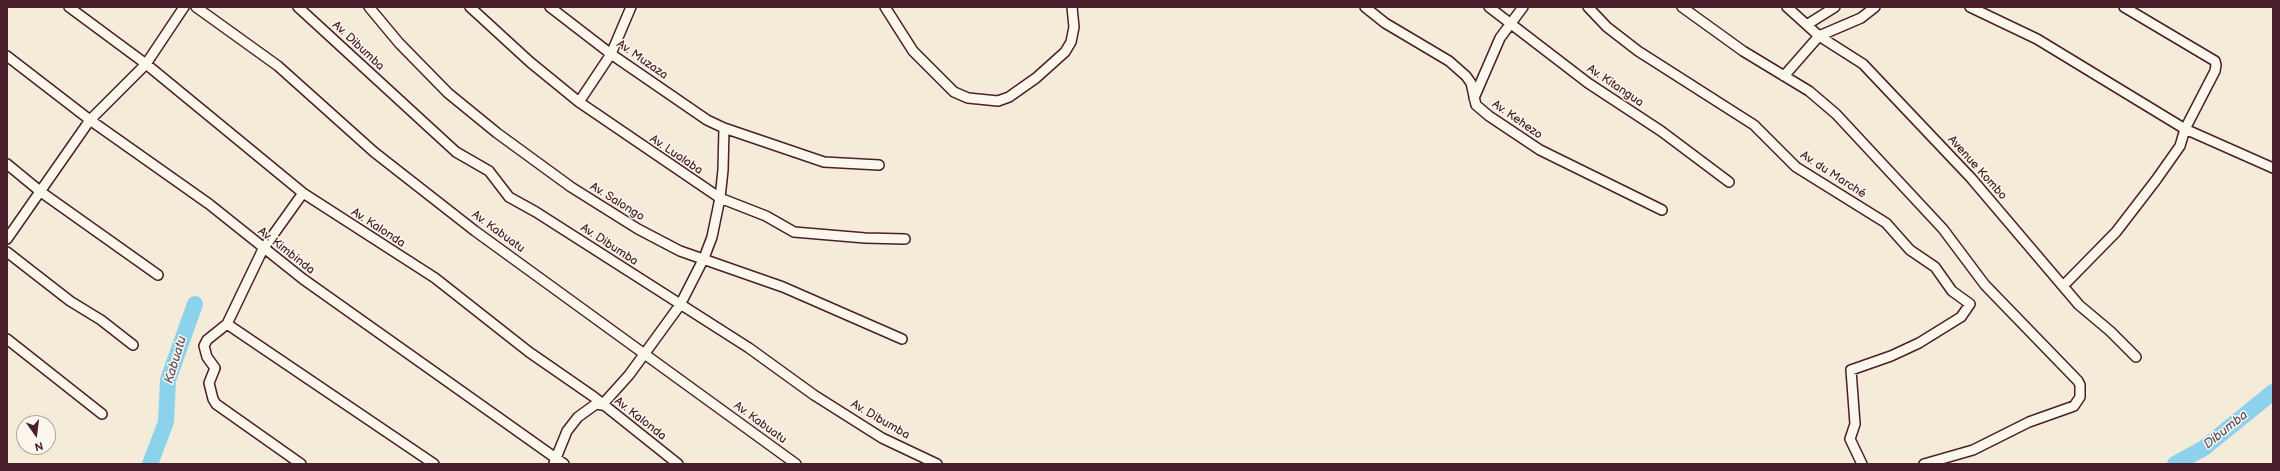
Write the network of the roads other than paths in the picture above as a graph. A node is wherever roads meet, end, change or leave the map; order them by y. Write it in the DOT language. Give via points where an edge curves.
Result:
graph roads {
  1 [pos="69,7"];
  2 [pos="184,7"];
  3 [pos="196,7"];
  4 [pos="298,7"];
  5 [pos="369,7"];
  6 [pos="470,7"];
  7 [pos="550,7"];
  8 [pos="630,7"];
  9 [pos="885,7"];
  10 [pos="1072,7"];
  11 [pos="1365,7"];
  12 [pos="1489,7"];
  13 [pos="1523,7"];
  14 [pos="1588,7"];
  15 [pos="1682,7"];
  16 [pos="1787,7"];
  17 [pos="1834,7"];
  18 [pos="1875,7"];
  19 [pos="1970,7"];
  20 [pos="2124,7"];
  21 [pos="1510,24"];
  22 [pos="1808,24"];
  23 [pos="1819,36"];
  24 [pos="611,54"];
  25 [pos="8,59"];
  26 [pos="146,64"];
  27 [pos="1784,76"];
  28 [pos="1474,98"];
  29 [pos="579,102"];
  30 [pos="90,120"];
  31 [pos="724,128"];
  32 [pos="2185,129"];
  33 [pos="7,164"];
  34 [pos="879,165"];
  35 [pos="2273,168"];
  36 [pos="1729,182"];
  37 [pos="41,192"];
  38 [pos="303,193"];
  39 [pos="720,198"];
  40 [pos="1662,210"];
  41 [pos="7,239"];
  42 [pos="905,239"];
  43 [pos="263,248"];
  44 [pos="7,252"];
  45 [pos="704,258"];
  46 [pos="158,275"];
  47 [pos="2063,286"];
  48 [pos="680,305"];
  49 [pos="228,324"];
  50 [pos="7,338"];
  51 [pos="902,339"];
  52 [pos="133,345"];
  53 [pos="644,354"];
  54 [pos="2136,358"];
  55 [pos="602,405"];
  56 [pos="102,414"];
  57 [pos="555,461"];
  58 [pos="301,464"];
  59 [pos="434,464"];
  60 [pos="564,464"];
  61 [pos="678,464"];
  62 [pos="796,464"];
  63 [pos="937,464"];
  64 [pos="1862,464"];
  65 [pos="1924,464"];
  1 -- 26 [label="street, Av. Kalonda"];
  2 -- 26 [label="street"];
  3 -- 53 [label="street, Av. Kabuatu" via="278,66 374,152 476,231"];
  4 -- 48 [label="street, Av. Dibumba" via="456,152 489,171 509,197"];
  5 -- 45 [label="street, Av. Salongo" via="399,43 448,93 497,134 571,187 638,229 680,251"];
  6 -- 29 [label="street, Av. Lualaba" via="530,62"];
  7 -- 24 [label="street, Av. Muzaza"];
  8 -- 24 [label="street"];
  9 -- 10 [label="street" via="913,51 954,92 968,98 998,102 1036,78 1065,52 1071,42 1074,28"];
  11 -- 28 [label="street, Av. Kehezo" via="1385,23 1449,61 1471,83"];
  12 -- 21 [label="street, Av. Kitangua"];
  13 -- 21 [label="street"];
  14 -- 64 [label="street, Av. du Marché" via="1607,27 1638,51 1754,124 1796,168 1886,223 1910,250 1935,267 1952,290 1970,304 1962,315 1919,343 1851,370 1855,424 1850,439"];
  15 -- 27 [label="street" via="1743,51"];
  16 -- 22 [label="street, Avenue Kombo"];
  17 -- 22 [label="street"];
  18 -- 23 [label="street" via="1861,18"];
  19 -- 32 [label="street" via="2037,39"];
  20 -- 32 [label="street" via="2215,61 2215,71"];
  21 -- 28 [label="street" via="1500,38"];
  21 -- 36 [label="street, Av. Kitangua" via="1588,83 1661,131"];
  22 -- 23 [label="street, Avenue Kombo"];
  23 -- 27 [label="street"];
  23 -- 47 [label="street, Avenue Kombo" via="1868,69 1971,178"];
  24 -- 29 [label="street"];
  24 -- 31 [label="street, Av. Muzaza" via="707,120"];
  25 -- 30 [label="street, Av. Kimbinda"];
  26 -- 30 [label="street"];
  26 -- 38 [label="street, Av. Kalonda"];
  27 -- 65 [label="street" via="1809,91 1836,114 1943,230 1985,285 2078,380 2080,397 2074,406 2029,422 1973,450"];
  28 -- 40 [label="street, Av. Kehezo" via="1476,105 1489,116 1540,150"];
  29 -- 39 [label="street, Av. Lualaba"];
  30 -- 37 [label="street"];
  30 -- 43 [label="street, Av. Kimbinda" via="209,204"];
  31 -- 34 [label="street, Av. Muzaza" via="824,162"];
  31 -- 39 [label="street"];
  32 -- 35 [label="street"];
  32 -- 47 [label="street" via="2180,146 2116,232"];
  33 -- 37 [label="street"];
  37 -- 41 [label="street"];
  37 -- 46 [label="street"];
  38 -- 43 [label="street"];
  38 -- 55 [label="street, Av. Kalonda" via="435,278 529,352"];
  39 -- 42 [label="street, Av. Lualaba" via="766,216 794,232"];
  39 -- 45 [label="street" via="712,237"];
  43 -- 49 [label="street"];
  43 -- 57 [label="street, Av. Kimbinda"];
  44 -- 52 [label="street" via="70,301 102,320"];
  45 -- 48 [label="street"];
  45 -- 51 [label="street, Av. Salongo" via="783,287"];
  47 -- 54 [label="street, Avenue Kombo" via="2090,316 2110,330"];
  48 -- 53 [label="street"];
  48 -- 63 [label="street, Av. Dibumba" via="749,348 882,438"];
  49 -- 58 [label="street" via="207,340 204,346 207,358 215,368 209,383 213,399 216,404"];
  49 -- 59 [label="street"];
  50 -- 56 [label="street"];
  53 -- 55 [label="street"];
  53 -- 62 [label="street, Av. Kabuatu"];
  55 -- 57 [label="street" via="596,404 578,417 567,431"];
  55 -- 61 [label="street, Av. Kalonda"];
  57 -- 60 [label="street, Av. Kimbinda"];
}
